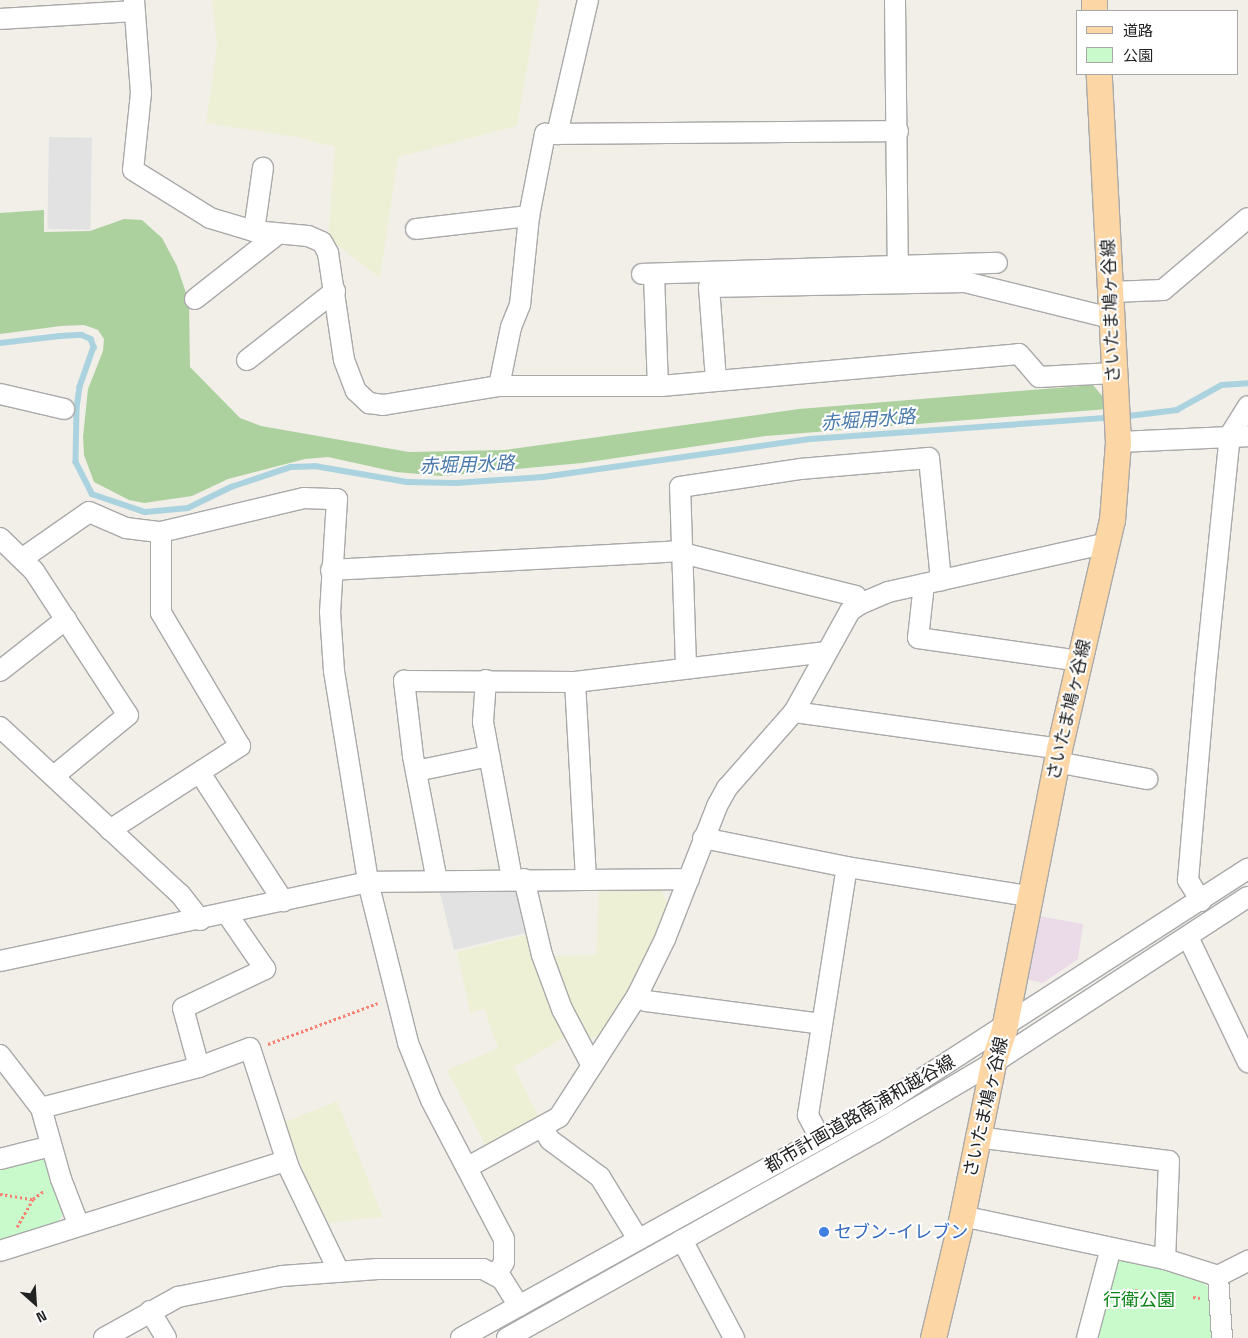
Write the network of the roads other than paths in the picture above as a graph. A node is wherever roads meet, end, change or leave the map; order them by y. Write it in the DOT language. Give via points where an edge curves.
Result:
graph roads {
  1 [pos="588,0"];
  2 [pos="895,0"];
  3 [pos="134,5"];
  4 [pos="0,19"];
  5 [pos="1099,75"];
  6 [pos="898,131"];
  7 [pos="557,134"];
  8 [pos="263,168"];
  9 [pos="529,216"];
  10 [pos="1248,218"];
  11 [pos="416,229"];
  12 [pos="254,231"];
  13 [pos="278,234"];
  14 [pos="998,263"];
  15 [pos="898,265"];
  16 [pos="336,292"];
  17 [pos="1111,292"];
  18 [pos="194,299"];
  19 [pos="1112,318"];
  20 [pos="247,360"];
  21 [pos="1114,373"];
  22 [pos="716,380"];
  23 [pos="499,386"];
  24 [pos="658,386"];
  25 [pos="0,394"];
  26 [pos="1248,406"];
  27 [pos="64,409"];
  28 [pos="1239,435"];
  29 [pos="1118,442"];
  30 [pos="162,532"];
  31 [pos="0,538"];
  32 [pos="1108,543"];
  33 [pos="682,552"];
  34 [pos="24,558"];
  35 [pos="331,570"];
  36 [pos="933,582"];
  37 [pos="860,604"];
  38 [pos="66,620"];
  39 [pos="826,652"];
  40 [pos="1079,661"];
  41 [pos="686,666"];
  42 [pos="0,671"];
  43 [pos="486,680"];
  44 [pos="575,682"];
  45 [pos="794,712"];
  46 [pos="0,727"];
  47 [pos="490,756"];
  48 [pos="1058,756"];
  49 [pos="416,771"];
  50 [pos="200,773"];
  51 [pos="54,776"];
  52 [pos="1147,779"];
  53 [pos="110,830"];
  54 [pos="703,838"];
  55 [pos="847,867"];
  56 [pos="1248,869"];
  57 [pos="518,879"];
  58 [pos="689,879"];
  59 [pos="586,880"];
  60 [pos="437,881"];
  61 [pos="368,882"];
  62 [pos="1029,896"];
  63 [pos="1248,898"];
  64 [pos="283,901"];
  65 [pos="1201,901"];
  66 [pos="227,914"];
  67 [pos="200,920"];
  68 [pos="1188,937"];
  69 [pos="0,961"];
  70 [pos="637,996"];
  71 [pos="822,1024"];
  72 [pos="1240,1026"];
  73 [pos="1004,1029"];
  74 [pos="0,1054"];
  75 [pos="1248,1062"];
  76 [pos="993,1063"];
  77 [pos="592,1066"];
  78 [pos="199,1067"];
  79 [pos="41,1108"];
  80 [pos="542,1127"];
  81 [pos="820,1138"];
  82 [pos="976,1138"];
  83 [pos="51,1146"];
  84 [pos="0,1159"];
  85 [pos="286,1161"];
  86 [pos="468,1167"];
  87 [pos="962,1216"];
  88 [pos="79,1226"];
  89 [pos="638,1238"];
  90 [pos="682,1240"];
  91 [pos="1111,1248"];
  92 [pos="0,1251"];
  93 [pos="1164,1259"];
  94 [pos="1248,1261"];
  95 [pos="338,1272"];
  96 [pos="497,1274"];
  97 [pos="1218,1276"];
  98 [pos="519,1306"];
  99 [pos="150,1311"];
  100 [pos="104,1338"];
  101 [pos="166,1338"];
  102 [pos="461,1338"];
  103 [pos="506,1338"];
  104 [pos="734,1338"];
  105 [pos="933,1338"];
  106 [pos="1087,1338"];
  107 [pos="1222,1338"];
  1 -- 7 [label="street"];
  2 -- 6 [label="street"];
  3 -- 4 [label="street"];
  3 -- 12 [label="street" via="141,93 133,170 210,218"];
  5 -- 17 [label="main road, さいたま鳩ヶ谷線"];
  6 -- 7 [label="street"];
  6 -- 15 [label="street"];
  7 -- 9 [label="street" via="545,134"];
  8 -- 12 [label="street"];
  9 -- 11 [label="street"];
  9 -- 23 [label="street" via="520,305 511,327"];
  10 -- 17 [label="street" via="1163,290"];
  12 -- 13 [label="street"];
  13 -- 16 [label="street" via="308,236 322,242 328,254"];
  13 -- 18 [label="street"];
  14 -- 15 [label="street"];
  15 -- 24 [label="street" via="648,274"];
  16 -- 20 [label="street"];
  16 -- 23 [label="street" via="344,360 356,391 369,403 383,405"];
  17 -- 19 [label="main road, さいたま鳩ヶ谷線"];
  19 -- 21 [label="main road, さいたま鳩ヶ谷線"];
  19 -- 22 [label="street" via="965,282 709,287"];
  21 -- 22 [label="street" via="1038,377 1019,354"];
  21 -- 29 [label="main road, さいたま鳩ヶ谷線"];
  22 -- 24 [label="street"];
  23 -- 24 [label="street"];
  25 -- 27 [label="street"];
  26 -- 28 [label="street"];
  28 -- 29 [label="street"];
  28 -- 65 [label="street" via="1188,880"];
  29 -- 32 [label="main road, さいたま鳩ヶ谷線"];
  30 -- 34 [label="street" via="126,528 89,512"];
  30 -- 35 [label="street" via="304,498 337,499"];
  30 -- 50 [label="street" via="161,613 240,746"];
  31 -- 34 [label="street"];
  32 -- 36 [label="street"];
  32 -- 40 [label="main road, さいたま鳩ヶ谷線"];
  33 -- 35 [label="street"];
  33 -- 36 [label="street" via="680,488 800,469 929,458"];
  33 -- 37 [label="street" via="856,596"];
  33 -- 41 [label="street"];
  34 -- 38 [label="street"];
  35 -- 61 [label="street" via="334,671"];
  36 -- 37 [label="street" via="888,592"];
  36 -- 40 [label="street" via="918,638"];
  37 -- 39 [label="street" via="850,611"];
  38 -- 42 [label="street"];
  38 -- 51 [label="street" via="128,716"];
  39 -- 41 [label="street"];
  39 -- 45 [label="street"];
  40 -- 48 [label="main road, さいたま鳩ヶ谷線"];
  41 -- 44 [label="street"];
  43 -- 44 [label="street"];
  43 -- 47 [label="street" via="483,722"];
  43 -- 49 [label="street" via="404,681"];
  44 -- 59 [label="street"];
  45 -- 48 [label="street"];
  45 -- 54 [label="street" via="727,788"];
  46 -- 51 [label="street"];
  47 -- 49 [label="street"];
  47 -- 57 [label="street"];
  48 -- 52 [label="street"];
  48 -- 62 [label="main road, さいたま鳩ヶ谷線"];
  49 -- 60 [label="street"];
  50 -- 53 [label="street"];
  50 -- 64 [label="street"];
  51 -- 53 [label="street"];
  53 -- 67 [label="street" via="180,894"];
  54 -- 55 [label="street"];
  54 -- 58 [label="street"];
  55 -- 62 [label="street"];
  55 -- 71 [label="street"];
  56 -- 65 [label="street, 都市計画道路南浦和越谷線"];
  57 -- 59 [label="street"];
  57 -- 60 [label="street"];
  57 -- 77 [label="street" via="562,1009"];
  58 -- 59 [label="street"];
  58 -- 70 [label="street" via="666,939"];
  60 -- 61 [label="street"];
  61 -- 64 [label="street"];
  61 -- 86 [label="street" via="408,1044 430,1100"];
  62 -- 73 [label="main road, さいたま鳩ヶ谷線"];
  63 -- 68 [label="street, 都市計画道路南浦和越谷線"];
  64 -- 66 [label="street"];
  65 -- 73 [label="street, 都市計画道路南浦和越谷線"];
  66 -- 67 [label="street"];
  66 -- 78 [label="street" via="265,969 183,1008"];
  67 -- 69 [label="street"];
  68 -- 72 [label="street"];
  68 -- 76 [label="street, 都市計画道路南浦和越谷線"];
  70 -- 71 [label="street" via="646,1001"];
  70 -- 77 [label="street"];
  71 -- 81 [label="street" via="808,1115"];
  72 -- 75 [label="street"];
  73 -- 76 [label="main road, さいたま鳩ヶ谷線"];
  73 -- 81 [label="street, 都市計画道路南浦和越谷線"];
  74 -- 79 [label="street"];
  76 -- 82 [label="main road, さいたま鳩ヶ谷線"];
  76 -- 90 [label="street, 都市計画道路南浦和越谷線" via="874,1134"];
  77 -- 80 [label="street" via="559,1117"];
  78 -- 79 [label="street"];
  78 -- 85 [label="street" via="250,1048"];
  79 -- 83 [label="street"];
  80 -- 86 [label="street"];
  80 -- 89 [label="street" via="550,1140 600,1177"];
  81 -- 89 [label="street, 都市計画道路南浦和越谷線"];
  82 -- 87 [label="main road, さいたま鳩ヶ谷線"];
  82 -- 93 [label="street" via="1169,1161"];
  83 -- 84 [label="street"];
  83 -- 88 [label="street"];
  85 -- 88 [label="street"];
  85 -- 95 [label="street"];
  86 -- 96 [label="street" via="504,1239 504,1262"];
  87 -- 91 [label="street"];
  87 -- 105 [label="main road, さいたま鳩ヶ谷線"];
  88 -- 92 [label="street"];
  89 -- 98 [label="street, 都市計画道路南浦和越谷線"];
  90 -- 103 [label="street, 都市計画道路南浦和越谷線"];
  90 -- 104 [label="street"];
  91 -- 93 [label="street"];
  91 -- 106 [label="street"];
  93 -- 97 [label="street"];
  94 -- 97 [label="street"];
  95 -- 96 [label="street" via="483,1269"];
  95 -- 99 [label="street" via="260,1278 178,1297"];
  96 -- 98 [label="street"];
  97 -- 107 [label="street"];
  98 -- 102 [label="street, 都市計画道路南浦和越谷線"];
  99 -- 100 [label="street"];
  99 -- 101 [label="street"];
}
